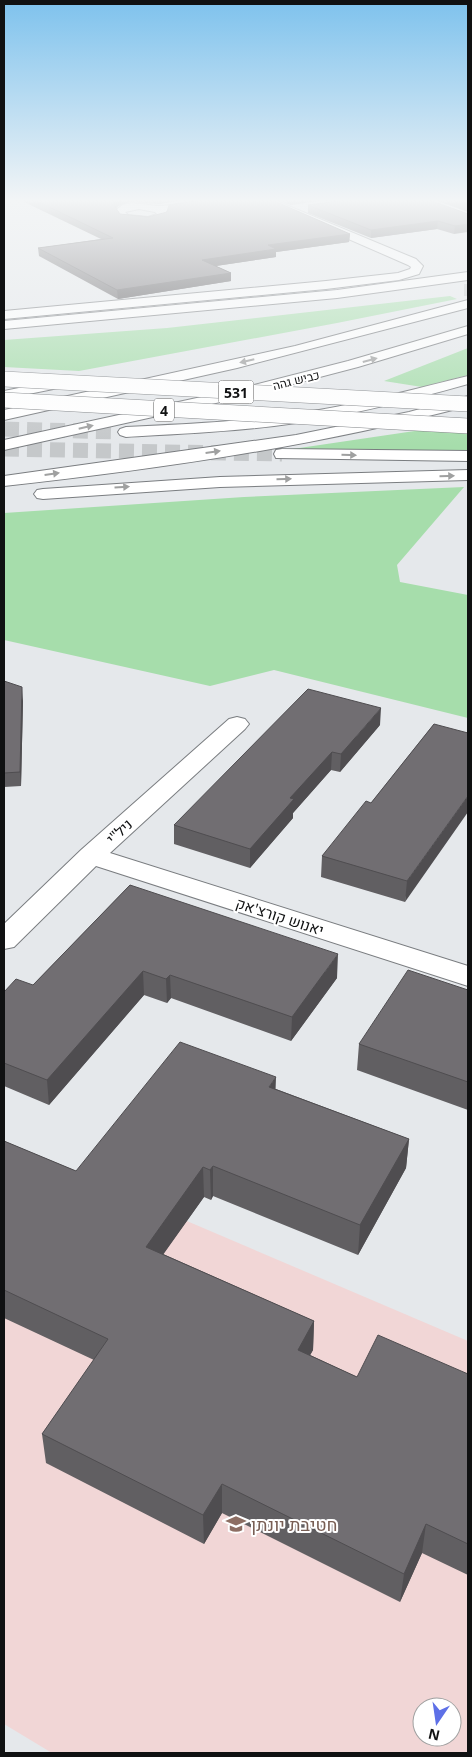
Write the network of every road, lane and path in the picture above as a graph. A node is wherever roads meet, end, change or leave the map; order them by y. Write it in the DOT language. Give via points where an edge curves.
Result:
graph roads {
  1 [pos="350,282"];
  2 [pos="421,282"];
  3 [pos="455,291"];
  4 [pos="468,304"];
  5 [pos="4,315"];
  6 [pos="4,325"];
  7 [pos="468,330"];
  8 [pos="4,335"];
  9 [pos="346,338"];
  10 [pos="197,358"];
  11 [pos="120,372"];
  12 [pos="4,379"];
  13 [pos="468,380"];
  14 [pos="144,386"];
  15 [pos="4,395"];
  16 [pos="468,397"];
  17 [pos="4,400"];
  18 [pos="468,403"];
  19 [pos="4,415"];
  20 [pos="468,426"];
  21 [pos="117,432"];
  22 [pos="4,445"];
  23 [pos="282,454"];
  24 [pos="468,456"];
  25 [pos="468,475"];
  26 [pos="4,481"];
  27 [pos="13,497"];
  28 [pos="237,724"];
  29 [pos="91,856"];
  30 [pos="4,940"];
  31 [pos="468,976"];
  1 -- 5 [label="main road"];
  2 -- 6 [label="main road" via="302,297"];
  3 -- 8 [label="main road" via="141,325"];
  4 -- 9 [label="main road, כביש גהה / 4"];
  22 -- 7 [label="main road, כביש גהה / 4, one-way" via="253,391"];
  9 -- 10 [label="main road" via="284,343"];
  9 -- 19 [label="main road, כביש גהה / 4, one-way"];
  11 -- 15 [label="main road"];
  12 -- 14 [label="main road, 531, bridge"];
  13 -- 21 [label="main road" via="368,405 297,418 227,426"];
  14 -- 16 [label="main road, bridge"];
  14 -- 18 [label="main road, 531, bridge"];
  17 -- 20 [label="main road, 531, bridge"];
  26 -- 18 [label="main road, one-way" via="302,438"];
  23 -- 24 [label="main road, one-way"];
  27 -- 25 [label="main road, one-way" via="160,484"];
  28 -- 29 [label="main road, ניל\"י"];
  29 -- 30 [label="main road, ניל\"י"];
  29 -- 31 [label="main road, יאנוש קורצ'אק"];
}
